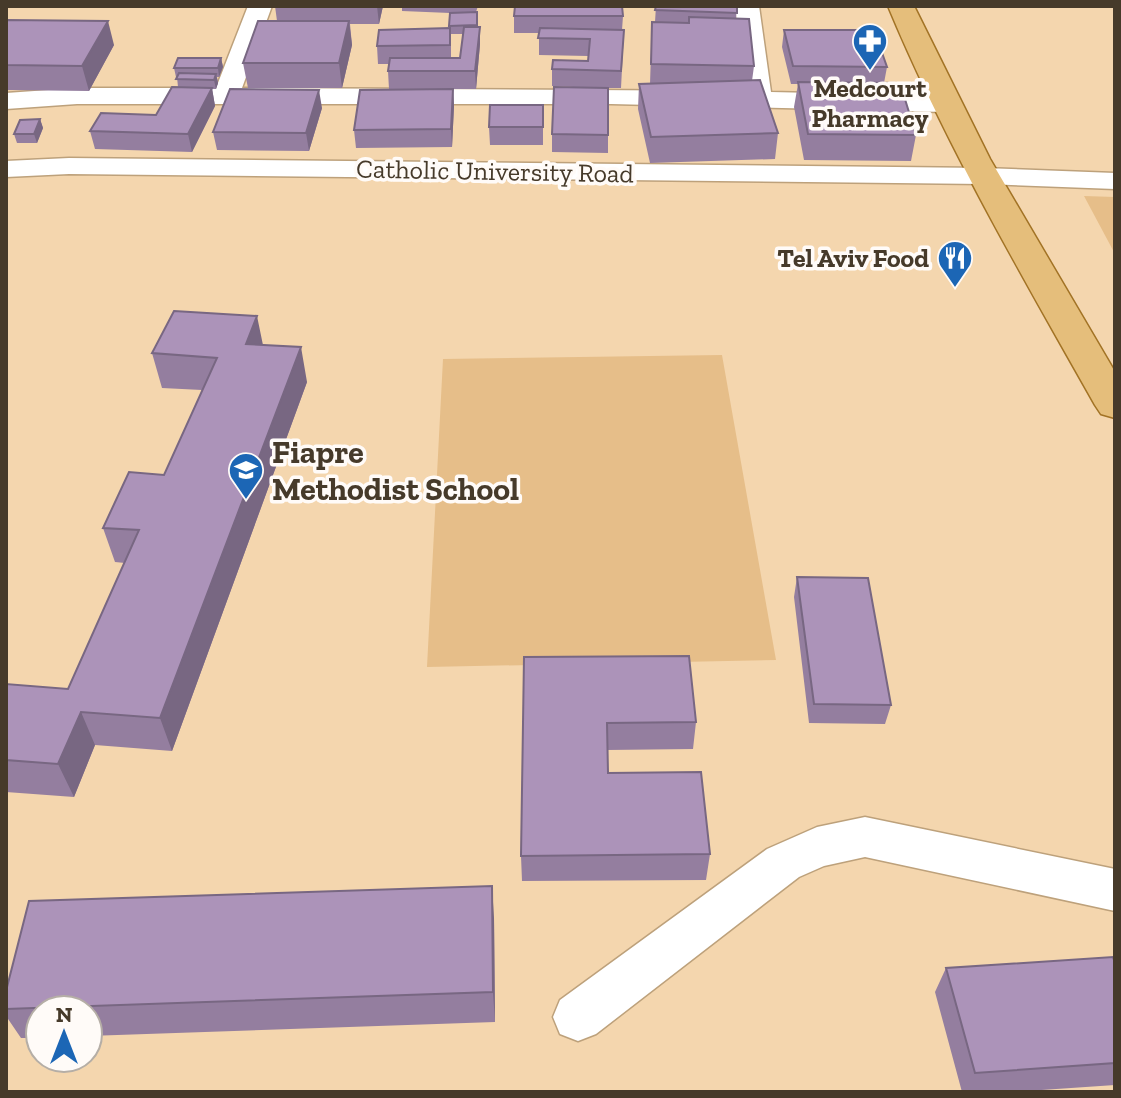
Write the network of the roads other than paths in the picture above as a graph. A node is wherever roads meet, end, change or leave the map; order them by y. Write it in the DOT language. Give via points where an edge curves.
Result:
graph roads {
  1 [pos="260,6"];
  2 [pos="747,6"];
  3 [pos="901,6"];
  4 [pos="226,96"];
  5 [pos="759,100"];
  6 [pos="6,101"];
  7 [pos="945,104"];
  8 [pos="6,169"];
  9 [pos="984,176"];
  10 [pos="1115,181"];
  11 [pos="1115,405"];
  12 [pos="1115,890"];
  13 [pos="578,1017"];
  1 -- 4 [label="street"];
  2 -- 5 [label="street"];
  3 -- 7 [label="main road"];
  4 -- 5 [label="street"];
  4 -- 6 [label="street"];
  5 -- 7 [label="street"];
  7 -- 9 [label="main road"];
  8 -- 9 [label="street, Catholic University Road"];
  9 -- 10 [label="street, Catholic University Road"];
  9 -- 11 [label="main road"];
  12 -- 13 [label="street" via="865,837 817,847 783,863"];
}
